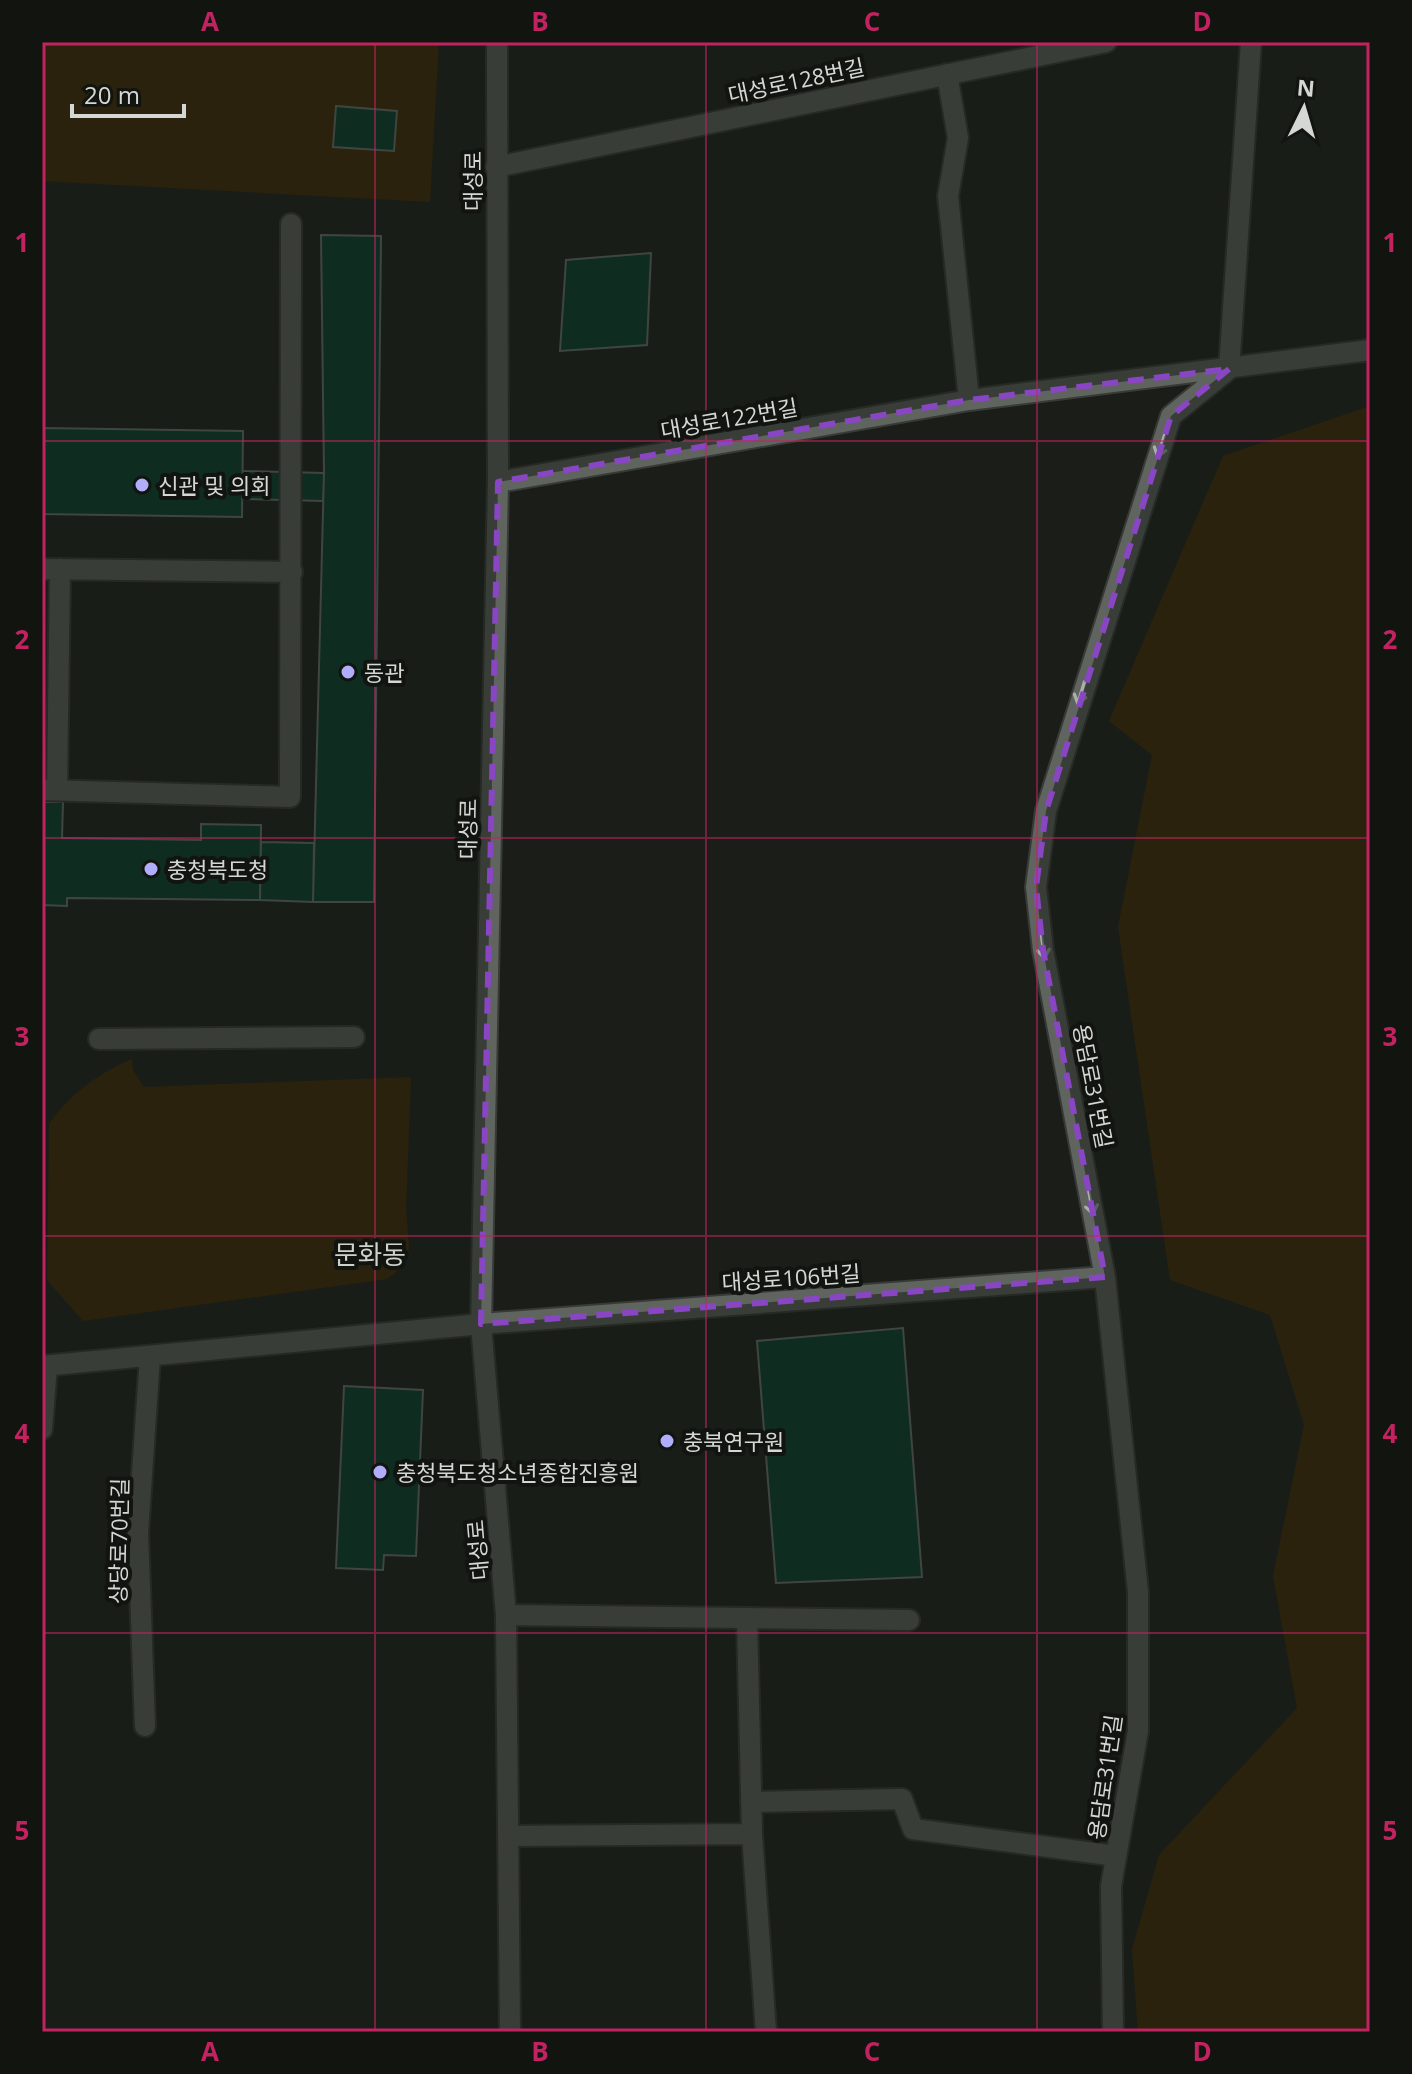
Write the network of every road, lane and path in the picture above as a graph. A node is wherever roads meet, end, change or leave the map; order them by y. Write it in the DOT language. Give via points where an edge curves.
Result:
graph roads {
  1 [pos="497,42"];
  2 [pos="1106,42"];
  3 [pos="1251,42"];
  4 [pos="947,74"];
  5 [pos="496,167"];
  6 [pos="291,224"];
  7 [pos="1370,350"];
  8 [pos="1229,369"];
  9 [pos="969,400"];
  10 [pos="498,482"];
  11 [pos="51,569"];
  12 [pos="292,572"];
  13 [pos="50,790"];
  14 [pos="354,1037"];
  15 [pos="99,1039"];
  16 [pos="1105,1277"];
  17 [pos="481,1324"];
  18 [pos="150,1356"];
  19 [pos="45,1366"];
  20 [pos="42,1429"];
  21 [pos="506,1615"];
  22 [pos="747,1618"];
  23 [pos="909,1620"];
  24 [pos="145,1726"];
  25 [pos="751,1802"];
  26 [pos="752,1834"];
  27 [pos="508,1836"];
  28 [pos="1116,1856"];
  29 [pos="510,2032"];
  30 [pos="766,2032"];
  31 [pos="1113,2032"];
  1 -- 5 [label="street, 대성로"];
  2 -- 4 [label="street, 대성로128번길"];
  3 -- 8 [label="street"];
  4 -- 5 [label="street, 대성로128번길"];
  4 -- 9 [label="street" via="958,138 948,196"];
  5 -- 10 [label="street, 대성로"];
  6 -- 12 [label="street"];
  7 -- 8 [label="street, 대성로122번길"];
  8 -- 9 [label="street, 대성로122번길"];
  8 -- 16 [label="street, 용담로31번길, one-way" via="1171,416 1046,811 1036,887 1043,950"];
  9 -- 10 [label="street, 대성로122번길"];
  10 -- 17 [label="street, 대성로"];
  11 -- 12 [label="street"];
  11 -- 13 [label="street"];
  12 -- 13 [label="street" via="290,797"];
  14 -- 15 [label="street"];
  16 -- 17 [label="street, 대성로106번길"];
  16 -- 28 [label="street, 용담로31번길" via="1138,1592 1138,1731"];
  17 -- 18 [label="street"];
  17 -- 21 [label="street, 대성로"];
  18 -- 19 [label="street"];
  18 -- 24 [label="street, 상당로70번길" via="138,1533"];
  19 -- 20 [label="street"];
  21 -- 22 [label="street"];
  21 -- 27 [label="street, 대성로"];
  22 -- 23 [label="street"];
  22 -- 25 [label="street"];
  25 -- 26 [label="street"];
  25 -- 28 [label="street, 용담로31번길" via="902,1799 913,1829"];
  26 -- 27 [label="street"];
  26 -- 30 [label="street"];
  27 -- 29 [label="street, 대성로"];
  28 -- 31 [label="street, 용담로31번길" via="1111,1886"];
}
